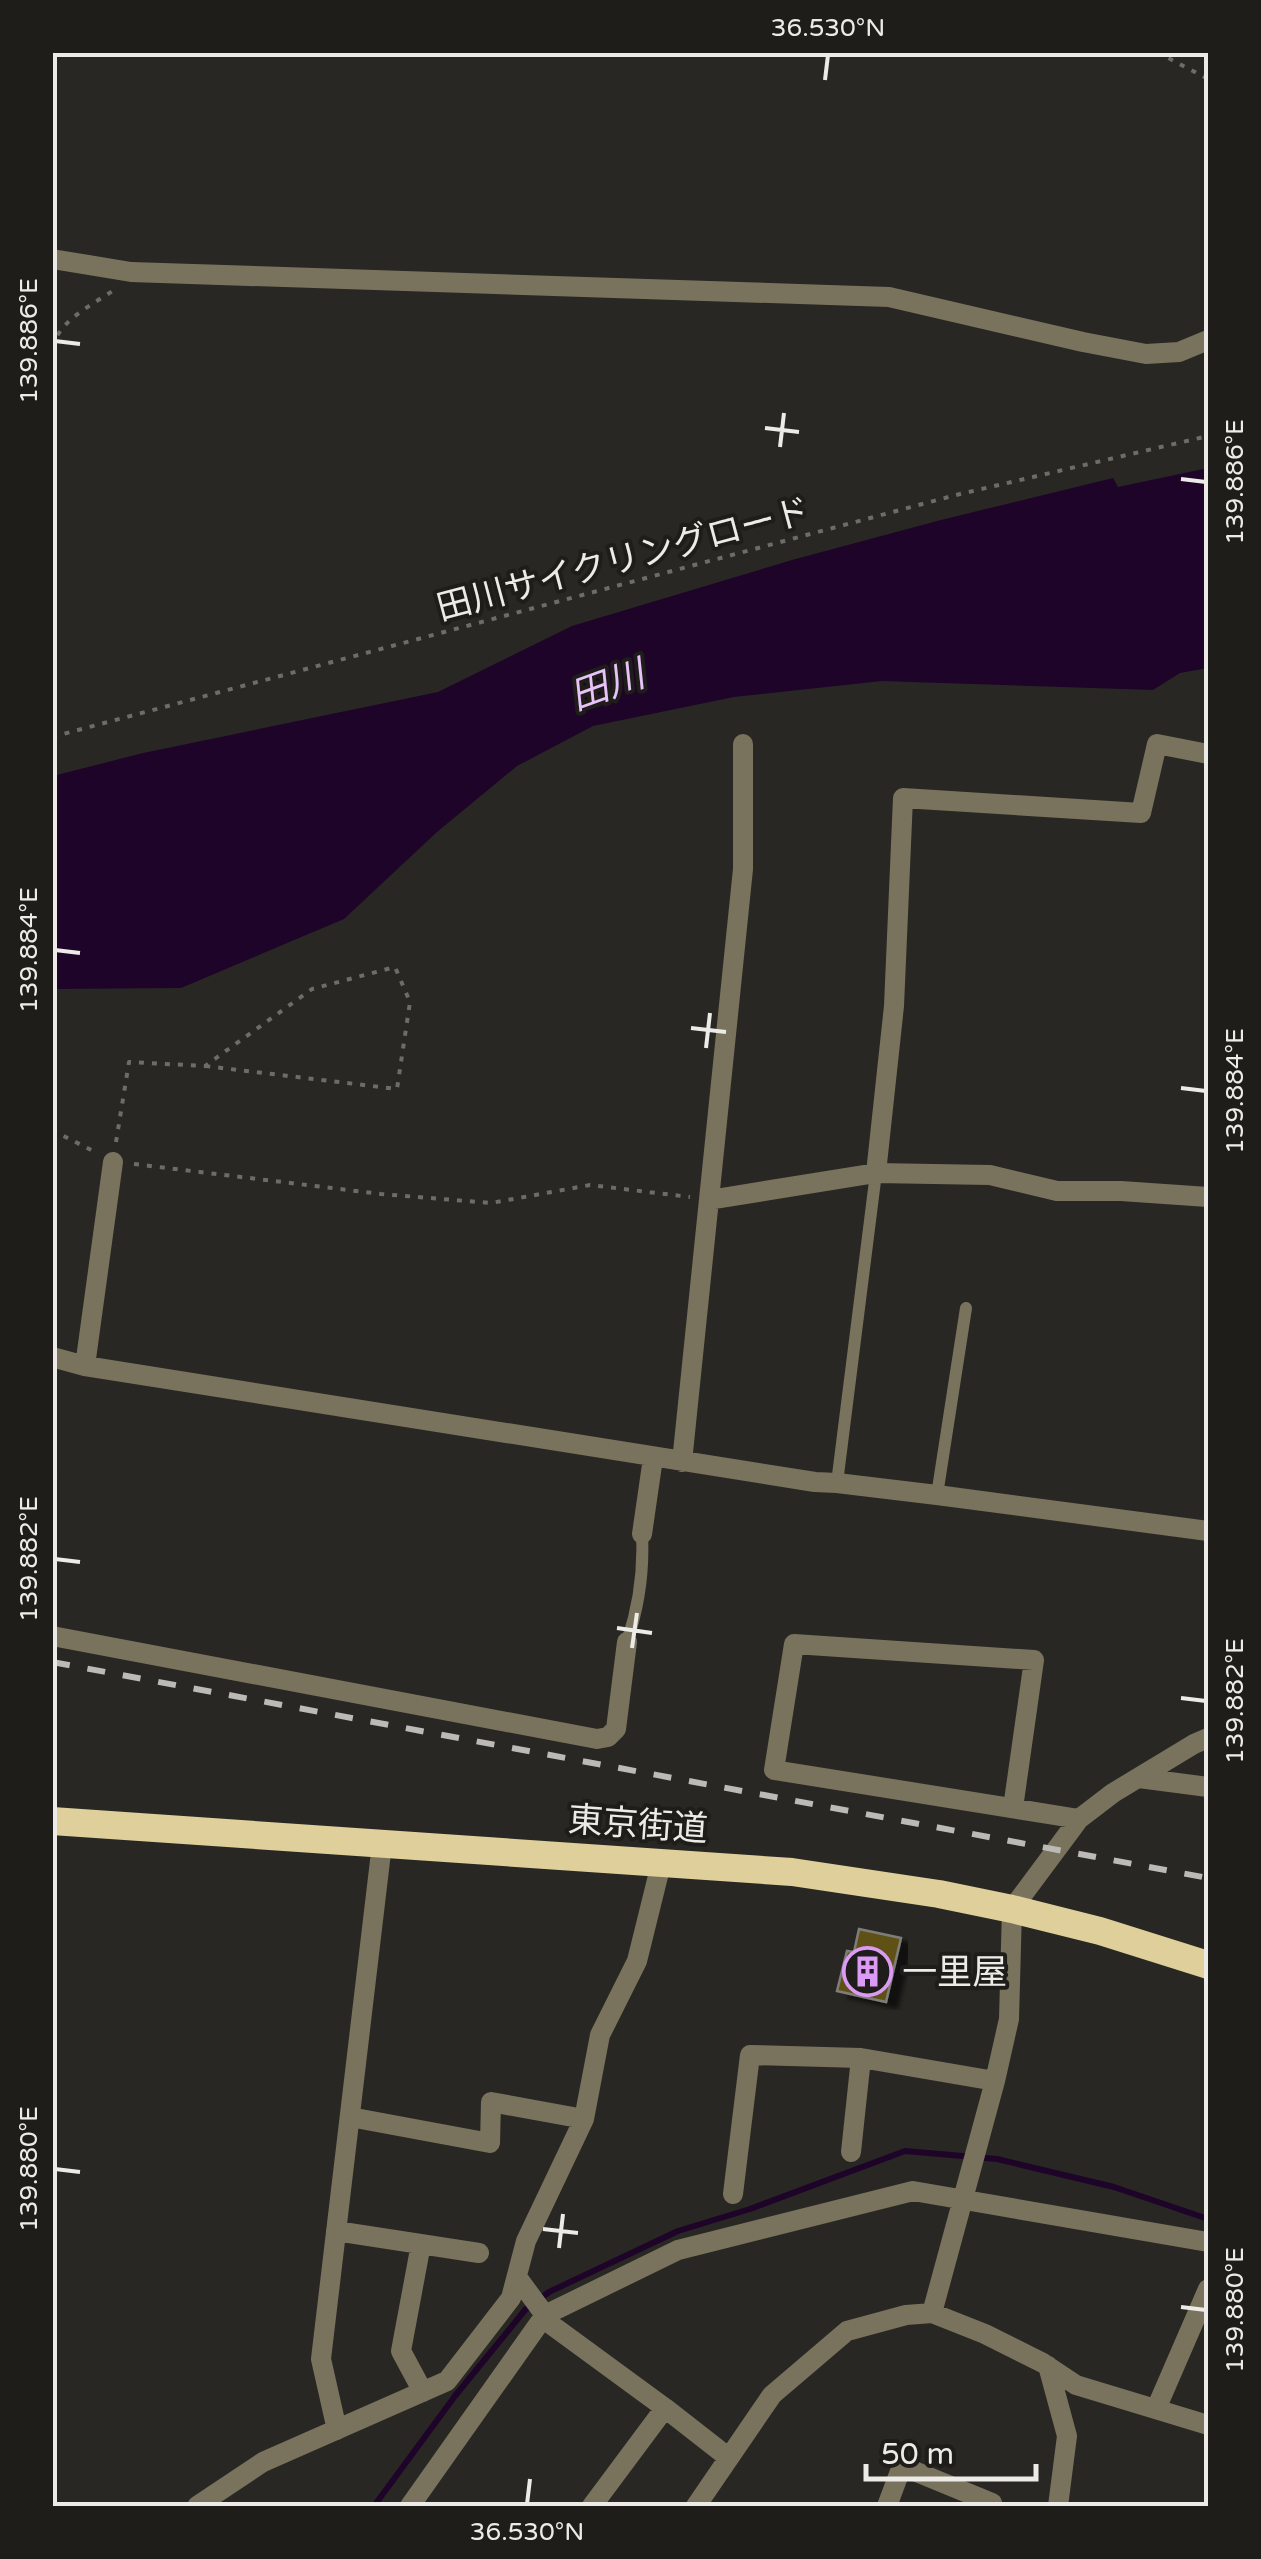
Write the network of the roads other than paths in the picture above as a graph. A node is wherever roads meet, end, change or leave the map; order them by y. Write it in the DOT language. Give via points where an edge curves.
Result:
graph roads {
  1 [pos="52,259"];
  2 [pos="1208,340"];
  3 [pos="742,744"];
  4 [pos="1208,754"];
  5 [pos="113,1162"];
  6 [pos="876,1174"];
  7 [pos="1208,1196"];
  8 [pos="708,1200"];
  9 [pos="966,1308"];
  10 [pos="52,1356"];
  11 [pos="85,1366"];
  12 [pos="653,1458"];
  13 [pos="682,1462"];
  14 [pos="837,1483"];
  15 [pos="936,1495"];
  16 [pos="1208,1532"];
  17 [pos="642,1534"];
  18 [pos="52,1636"];
  19 [pos="628,1642"];
  20 [pos="1208,1738"];
  21 [pos="1139,1778"];
  22 [pos="1208,1787"];
  23 [pos="1013,1808"];
  24 [pos="1080,1819"];
  25 [pos="52,1821"];
  26 [pos="382,1844"];
  27 [pos="660,1864"];
  28 [pos="1012,1909"];
  29 [pos="1208,1966"];
  30 [pos="861,2058"];
  31 [pos="995,2081"];
  32 [pos="350,2116"];
  33 [pos="584,2119"];
  34 [pos="851,2152"];
  35 [pos="733,2194"];
  36 [pos="964,2198"];
  37 [pos="336,2231"];
  38 [pos="1208,2242"];
  39 [pos="421,2244"];
  40 [pos="480,2254"];
  41 [pos="520,2280"];
  42 [pos="1208,2288"];
  43 [pos="542,2312"];
  44 [pos="932,2313"];
  45 [pos="1048,2366"];
  46 [pos="423,2392"];
  47 [pos="665,2408"];
  48 [pos="1156,2409"];
  49 [pos="1208,2426"];
  50 [pos="337,2430"];
  51 [pos="729,2458"];
  52 [pos="197,2506"];
  53 [pos="410,2506"];
  54 [pos="592,2506"];
  55 [pos="696,2506"];
  56 [pos="887,2506"];
  57 [pos="991,2506"];
  58 [pos="1058,2506"];
  1 -- 2 [label="street" via="131,272 889,297 1146,354 1179,352"];
  3 -- 8 [label="street" via="743,868"];
  4 -- 6 [label="street" via="1158,744 1140,814 903,798 894,1006"];
  5 -- 11 [label="street"];
  6 -- 7 [label="street" via="990,1175 1057,1191"];
  6 -- 8 [label="street"];
  6 -- 14 [label="lane"];
  8 -- 13 [label="street"];
  9 -- 15 [label="lane"];
  10 -- 11 [label="street"];
  11 -- 12 [label="street"];
  12 -- 13 [label="street"];
  12 -- 17 [label="street"];
  13 -- 14 [label="street"];
  14 -- 15 [label="street"];
  15 -- 16 [label="street"];
  17 -- 19 [label="lane" via="644,1563"];
  18 -- 19 [label="street" via="598,1739 616,1730"];
  20 -- 21 [label="street"];
  21 -- 22 [label="street"];
  21 -- 24 [label="street"];
  23 -- 23 [label="street" via="774,1770 794,1644 1034,1660"];
  23 -- 24 [label="street"];
  24 -- 28 [label="street"];
  25 -- 26 [label="highway, 東京街道"];
  26 -- 27 [label="highway, 東京街道"];
  26 -- 32 [label="street"];
  27 -- 28 [label="highway, 東京街道" via="792,1872"];
  27 -- 33 [label="street" via="637,1960 600,2035"];
  28 -- 29 [label="highway, 東京街道"];
  28 -- 31 [label="street" via="1009,2019"];
  30 -- 31 [label="street"];
  30 -- 34 [label="street"];
  30 -- 35 [label="street" via="750,2055"];
  31 -- 36 [label="street"];
  32 -- 33 [label="street" via="490,2143 491,2102"];
  32 -- 37 [label="street"];
  33 -- 41 [label="street" via="526,2241"];
  36 -- 38 [label="street"];
  36 -- 43 [label="street" via="913,2191 678,2250"];
  36 -- 44 [label="street"];
  37 -- 39 [label="street"];
  37 -- 50 [label="street" via="321,2359"];
  39 -- 40 [label="street"];
  39 -- 46 [label="street" via="401,2351"];
  41 -- 43 [label="street"];
  41 -- 46 [label="street" via="447,2381"];
  42 -- 48 [label="street"];
  43 -- 47 [label="street"];
  43 -- 53 [label="street"];
  44 -- 45 [label="street"];
  44 -- 51 [label="street" via="847,2331 772,2395"];
  45 -- 48 [label="street" via="1076,2385"];
  45 -- 58 [label="street" via="1067,2436"];
  46 -- 50 [label="street"];
  47 -- 51 [label="street"];
  47 -- 54 [label="street"];
  48 -- 49 [label="street"];
  50 -- 52 [label="street" via="263,2462"];
  51 -- 55 [label="street"];
  56 -- 57 [label="street" via="902,2466"];
}
